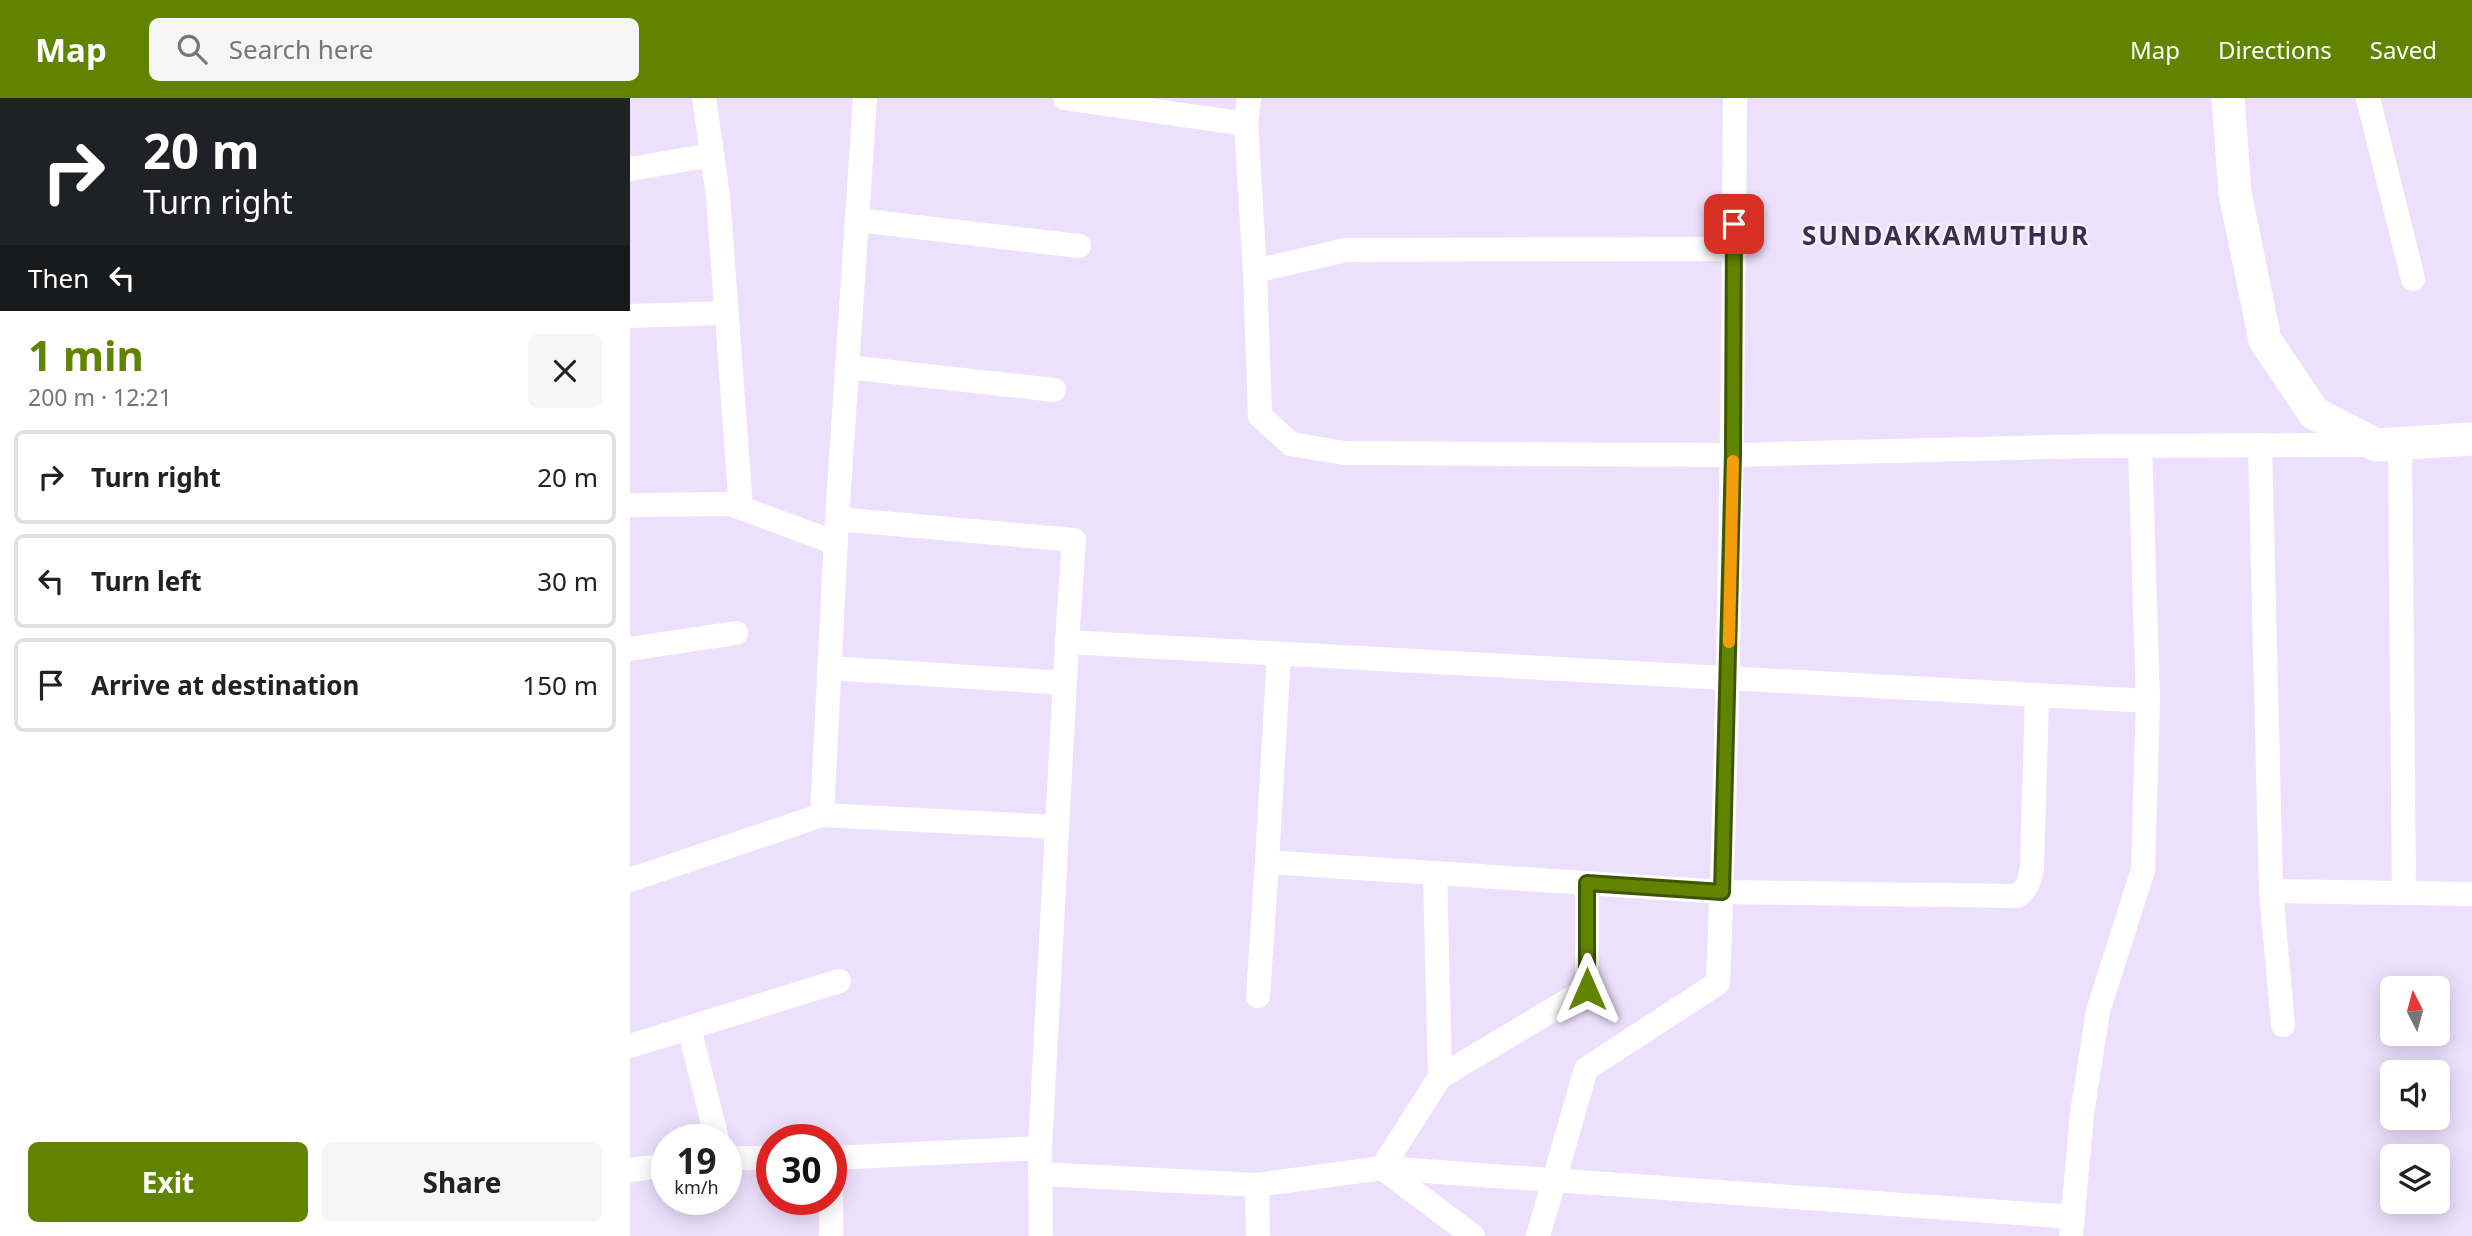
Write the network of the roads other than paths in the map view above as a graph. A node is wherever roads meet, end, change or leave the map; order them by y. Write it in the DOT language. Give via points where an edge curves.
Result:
graph roads {
  1 [pos="704,98"];
  2 [pos="865,98"];
  3 [pos="1065,98"];
  4 [pos="1249,98"];
  5 [pos="1735,98"];
  6 [pos="2228,98"];
  7 [pos="2368,98"];
  8 [pos="1246,124"];
  9 [pos="712,155"];
  10 [pos="630,169"];
  11 [pos="857,220"];
  12 [pos="1079,246"];
  13 [pos="1734,249"];
  14 [pos="1255,271"];
  15 [pos="2413,279"];
  16 [pos="726,313"];
  17 [pos="630,316"];
  18 [pos="847,367"];
  19 [pos="1054,390"];
  20 [pos="2472,439"];
  21 [pos="2388,444"];
  22 [pos="2260,445"];
  23 [pos="2140,446"];
  24 [pos="1733,454"];
  25 [pos="630,505"];
  26 [pos="741,508"];
  27 [pos="836,531"];
  28 [pos="736,633"];
  29 [pos="1067,642"];
  30 [pos="630,649"];
  31 [pos="1279,654"];
  32 [pos="829,668"];
  33 [pos="1728,678"];
  34 [pos="1065,683"];
  35 [pos="2037,695"];
  36 [pos="2148,701"];
  37 [pos="822,815"];
  38 [pos="1057,827"];
  39 [pos="1267,862"];
  40 [pos="1435,873"];
  41 [pos="630,880"];
  42 [pos="1587,883"];
  43 [pos="2270,891"];
  44 [pos="1722,892"];
  45 [pos="2404,893"];
  46 [pos="2472,894"];
  47 [pos="839,981"];
  48 [pos="1258,996"];
  49 [pos="2283,1025"];
  50 [pos="689,1028"];
  51 [pos="630,1046"];
  52 [pos="1440,1077"];
  53 [pos="713,1124"];
  54 [pos="1040,1148"];
  55 [pos="847,1157"];
  56 [pos="651,1167"];
  57 [pos="1382,1168"];
  58 [pos="630,1170"];
  59 [pos="1040,1174"];
  60 [pos="1553,1180"];
  61 [pos="1257,1185"];
  62 [pos="831,1215"];
  63 [pos="2072,1226"];
  64 [pos="831,1236"];
  65 [pos="1041,1236"];
  66 [pos="1258,1236"];
  67 [pos="1473,1236"];
  68 [pos="1538,1236"];
  1 -- 9 [label="street"];
  2 -- 11 [label="street"];
  3 -- 8 [label="street"];
  4 -- 8 [label="street"];
  5 -- 13 [label="street"];
  6 -- 21 [label="main road" via="2235,193 2265,340 2314,413"];
  7 -- 15 [label="street"];
  8 -- 14 [label="street"];
  9 -- 10 [label="street"];
  9 -- 16 [label="street"];
  11 -- 12 [label="street"];
  11 -- 18 [label="street"];
  13 -- 14 [label="street" via="1346,250"];
  13 -- 24 [label="street"];
  14 -- 24 [label="street" via="1259,416 1291,444 1344,453"];
  16 -- 17 [label="street"];
  16 -- 26 [label="street"];
  18 -- 19 [label="street"];
  18 -- 27 [label="street"];
  20 -- 21 [label="main road"];
  21 -- 22 [label="street"];
  21 -- 45 [label="street"];
  22 -- 23 [label="street"];
  22 -- 43 [label="street"];
  23 -- 24 [label="street"];
  23 -- 36 [label="street"];
  24 -- 33 [label="street"];
  25 -- 26 [label="street" via="730,504"];
  26 -- 27 [label="street"];
  27 -- 29 [label="street" via="1074,540"];
  27 -- 32 [label="street"];
  28 -- 30 [label="street"];
  29 -- 31 [label="street"];
  29 -- 34 [label="street"];
  31 -- 33 [label="street"];
  31 -- 39 [label="street"];
  32 -- 34 [label="street"];
  32 -- 37 [label="street"];
  33 -- 35 [label="street"];
  33 -- 44 [label="street"];
  34 -- 38 [label="street"];
  35 -- 36 [label="street"];
  35 -- 44 [label="street" via="2032,868 2029,883 2017,896"];
  36 -- 63 [label="street" via="2143,870 2098,1011 2082,1114"];
  37 -- 38 [label="street"];
  37 -- 41 [label="street"];
  38 -- 54 [label="street"];
  39 -- 40 [label="street"];
  39 -- 48 [label="street"];
  40 -- 42 [label="street"];
  40 -- 52 [label="street"];
  42 -- 44 [label="street"];
  42 -- 52 [label="street" via="1587,989"];
  43 -- 45 [label="street"];
  43 -- 49 [label="street"];
  44 -- 60 [label="street" via="1718,983 1587,1069"];
  45 -- 46 [label="street"];
  47 -- 50 [label="street"];
  50 -- 51 [label="street"];
  50 -- 53 [label="street"];
  52 -- 57 [label="street"];
  54 -- 55 [label="street"];
  54 -- 59 [label="street"];
  56 -- 58 [label="street"];
  57 -- 60 [label="street"];
  57 -- 61 [label="street"];
  57 -- 67 [label="street"];
  59 -- 61 [label="street"];
  59 -- 65 [label="street"];
  60 -- 63 [label="street"];
  60 -- 68 [label="street"];
  61 -- 66 [label="street"];
  62 -- 64 [label="street"];
}
